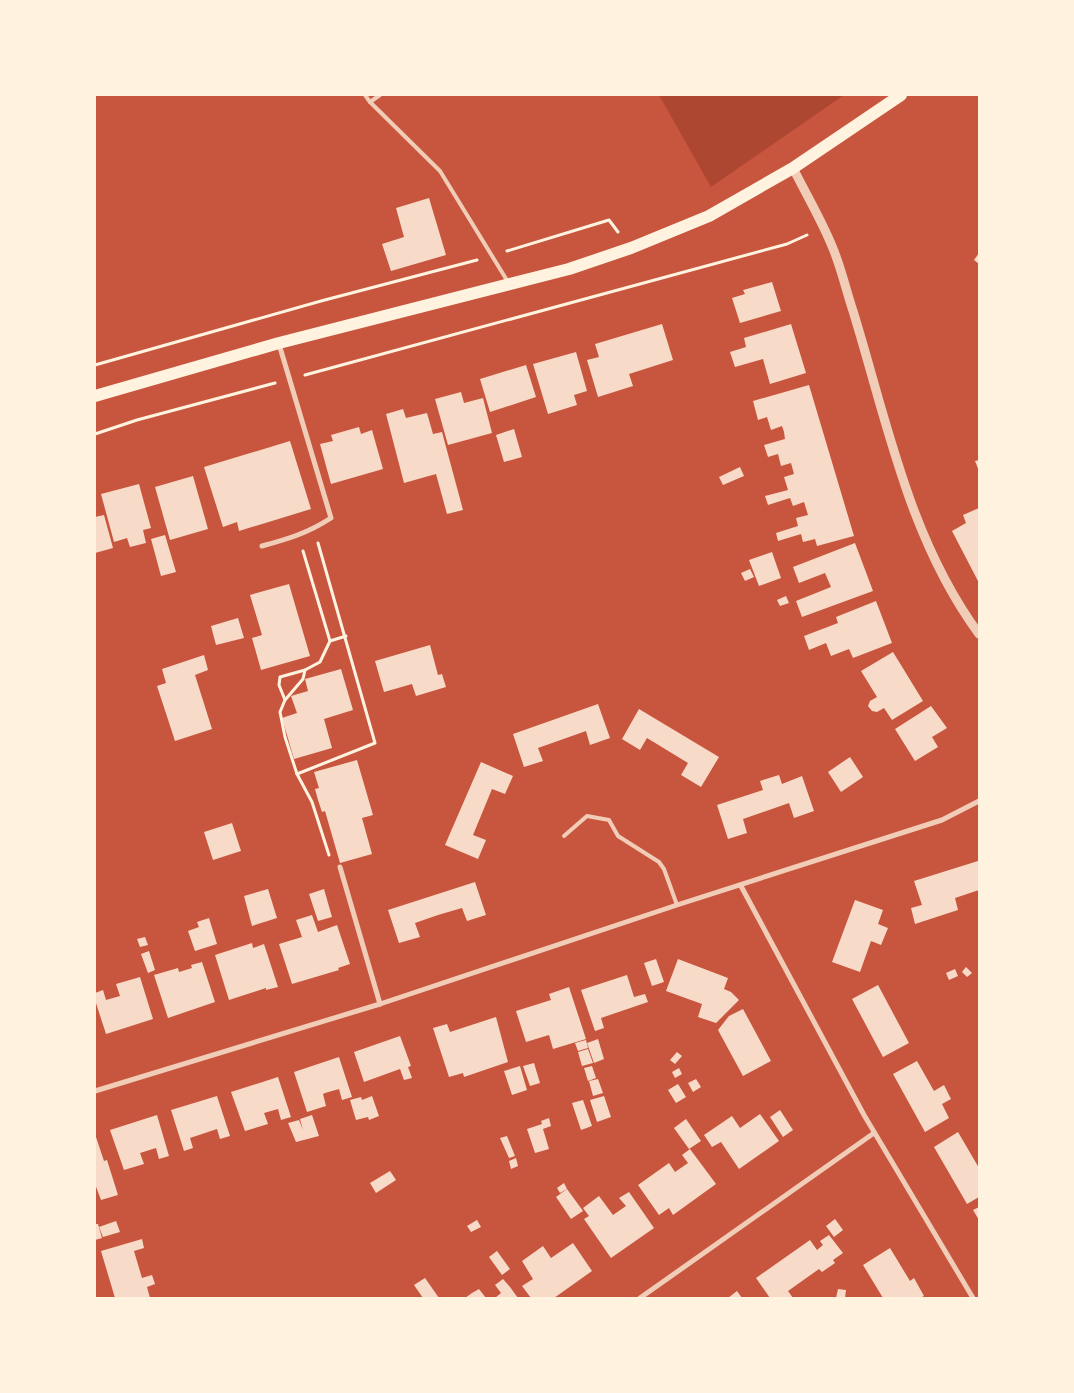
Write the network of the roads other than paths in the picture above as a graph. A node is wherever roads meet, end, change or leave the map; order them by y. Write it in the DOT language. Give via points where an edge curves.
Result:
graph roads {
  1 [pos="366,95"];
  2 [pos="380,95"];
  3 [pos="901,95"];
  4 [pos="370,102"];
  5 [pos="793,168"];
  6 [pos="509,284"];
  7 [pos="279,343"];
  8 [pos="95,396"];
  9 [pos="262,546"];
  10 [pos="979,634"];
  11 [pos="979,801"];
  12 [pos="564,836"];
  13 [pos="340,867"];
  14 [pos="741,886"];
  15 [pos="677,905"];
  16 [pos="380,1004"];
  17 [pos="95,1091"];
  18 [pos="874,1133"];
  19 [pos="640,1298"];
  20 [pos="973,1298"];
  1 -- 4 [label="lane"];
  2 -- 4 [label="lane"];
  3 -- 5 [label="main road"];
  4 -- 6 [label="lane" via="440,171"];
  5 -- 6 [label="main road" via="709,216 631,248 569,269"];
  5 -- 10 [label="street" via="833,247 902,479 927,545"];
  6 -- 7 [label="main road"];
  7 -- 8 [label="main road"];
  7 -- 9 [label="street" via="331,518 299,536"];
  11 -- 14 [label="street" via="942,820"];
  12 -- 15 [label="lane" via="586,816 609,820 618,836 659,862"];
  13 -- 16 [label="street"];
  14 -- 15 [label="street"];
  14 -- 18 [label="street"];
  15 -- 16 [label="street"];
  16 -- 17 [label="street"];
  18 -- 19 [label="street"];
  18 -- 20 [label="street"];
}
